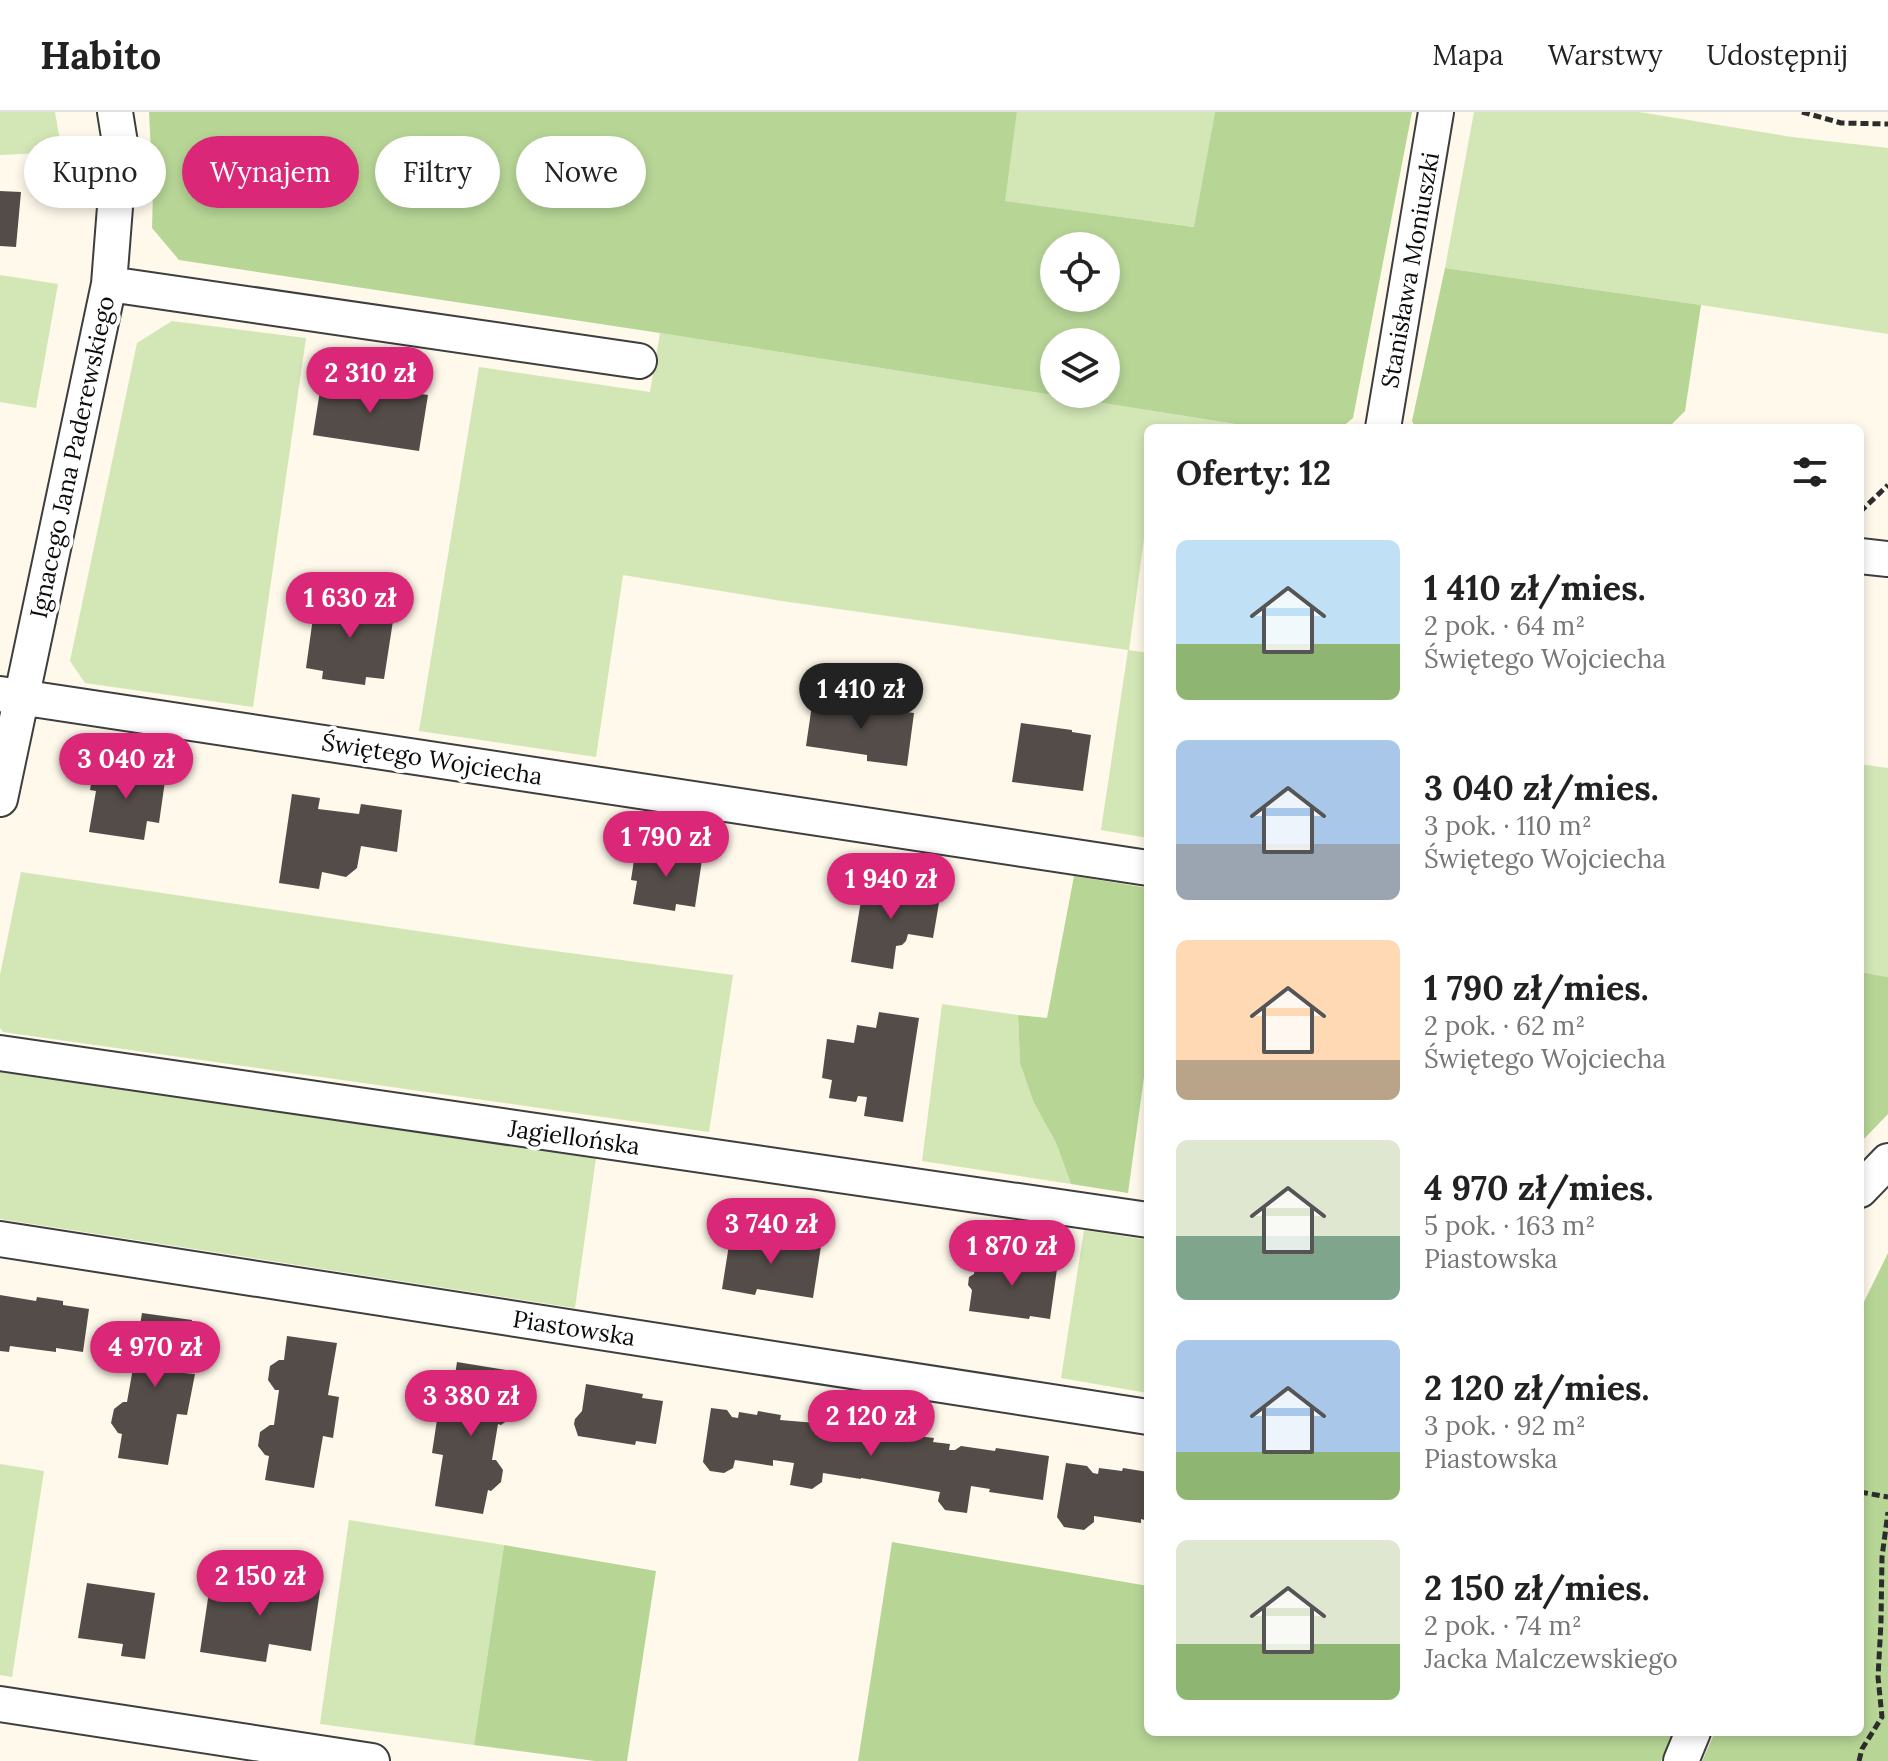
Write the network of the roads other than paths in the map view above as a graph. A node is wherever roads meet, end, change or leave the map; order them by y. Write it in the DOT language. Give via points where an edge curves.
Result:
graph roads {
  1 [pos="115,112"];
  2 [pos="1436,112"];
  3 [pos="109,284"];
  4 [pos="639,361"];
  5 [pos="1384,424"];
  6 [pos="1864,556"];
  7 [pos="1888,559"];
  8 [pos="11,695"];
  9 [pos="0,799"];
  10 [pos="1144,867"];
  11 [pos="0,1053"];
  12 [pos="1888,1161"];
  13 [pos="1864,1186"];
  14 [pos="1144,1219"];
  15 [pos="0,1239"];
  16 [pos="1144,1416"];
  17 [pos="0,1704"];
  18 [pos="1691,1736"];
  19 [pos="372,1761"];
  20 [pos="1681,1761"];
  1 -- 3 [label="street, Ignacego Jana Paderewskiego" via="120,143"];
  2 -- 5 [label="street, Stanisława Moniuszki"];
  3 -- 4 [label="street"];
  3 -- 8 [label="street, Ignacego Jana Paderewskiego"];
  6 -- 7 [label="street"];
  8 -- 9 [label="street, Ignacego Jana Paderewskiego"];
  8 -- 10 [label="street, Świętego Wojciecha"];
  11 -- 14 [label="street, Jagiellońska"];
  12 -- 13 [label="street"];
  15 -- 16 [label="street, Piastowska"];
  17 -- 19 [label="street"];
  18 -- 20 [label="street"];
}
